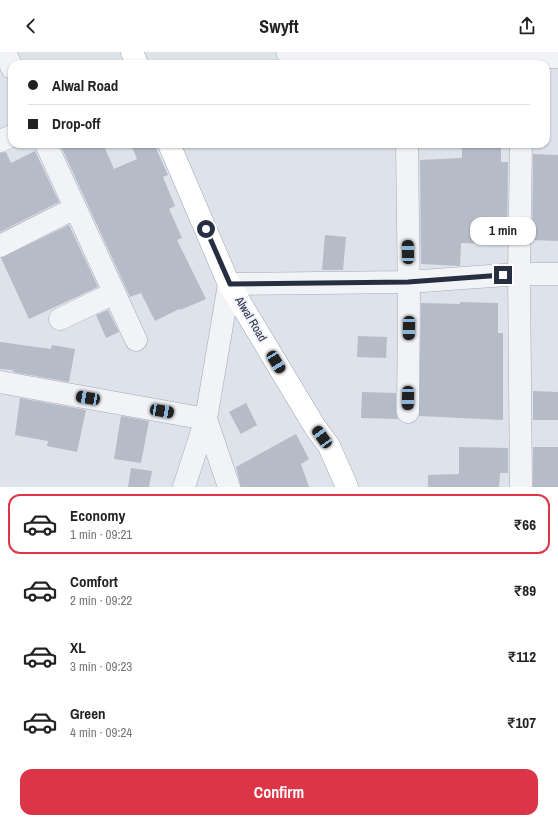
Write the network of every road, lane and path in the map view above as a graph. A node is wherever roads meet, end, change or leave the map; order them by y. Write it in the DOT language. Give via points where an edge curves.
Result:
graph roads {
  1 [pos="287,52"];
  2 [pos="337,54"];
  3 [pos="558,57"];
  4 [pos="384,60"];
  5 [pos="532,60"];
  6 [pos="48,148"];
  7 [pos="171,148"];
  8 [pos="407,148"];
  9 [pos="521,148"];
  10 [pos="75,208"];
  11 [pos="0,246"];
  12 [pos="519,274"];
  13 [pos="558,274"];
  14 [pos="408,282"];
  15 [pos="230,284"];
  16 [pos="114,293"];
  17 [pos="60,319"];
  18 [pos="136,340"];
  19 [pos="0,382"];
  20 [pos="408,412"];
  21 [pos="206,419"];
  22 [pos="184,487"];
  23 [pos="229,487"];
  24 [pos="347,487"];
  25 [pos="521,487"];
  1 -- 2 [label="street"];
  2 -- 4 [label="street"];
  3 -- 5 [label="street"];
  6 -- 10 [label="street"];
  7 -- 15 [label="main road, Alwal Road"];
  8 -- 14 [label="street"];
  9 -- 12 [label="street"];
  10 -- 11 [label="street"];
  10 -- 16 [label="street"];
  12 -- 13 [label="street"];
  12 -- 14 [label="street"];
  12 -- 25 [label="street"];
  14 -- 15 [label="street"];
  14 -- 20 [label="street"];
  15 -- 21 [label="street"];
  15 -- 24 [label="main road, Alwal Road" via="315,427 329,446"];
  16 -- 17 [label="street"];
  16 -- 18 [label="street"];
  19 -- 21 [label="street"];
  21 -- 22 [label="street"];
  21 -- 23 [label="street"];
}
